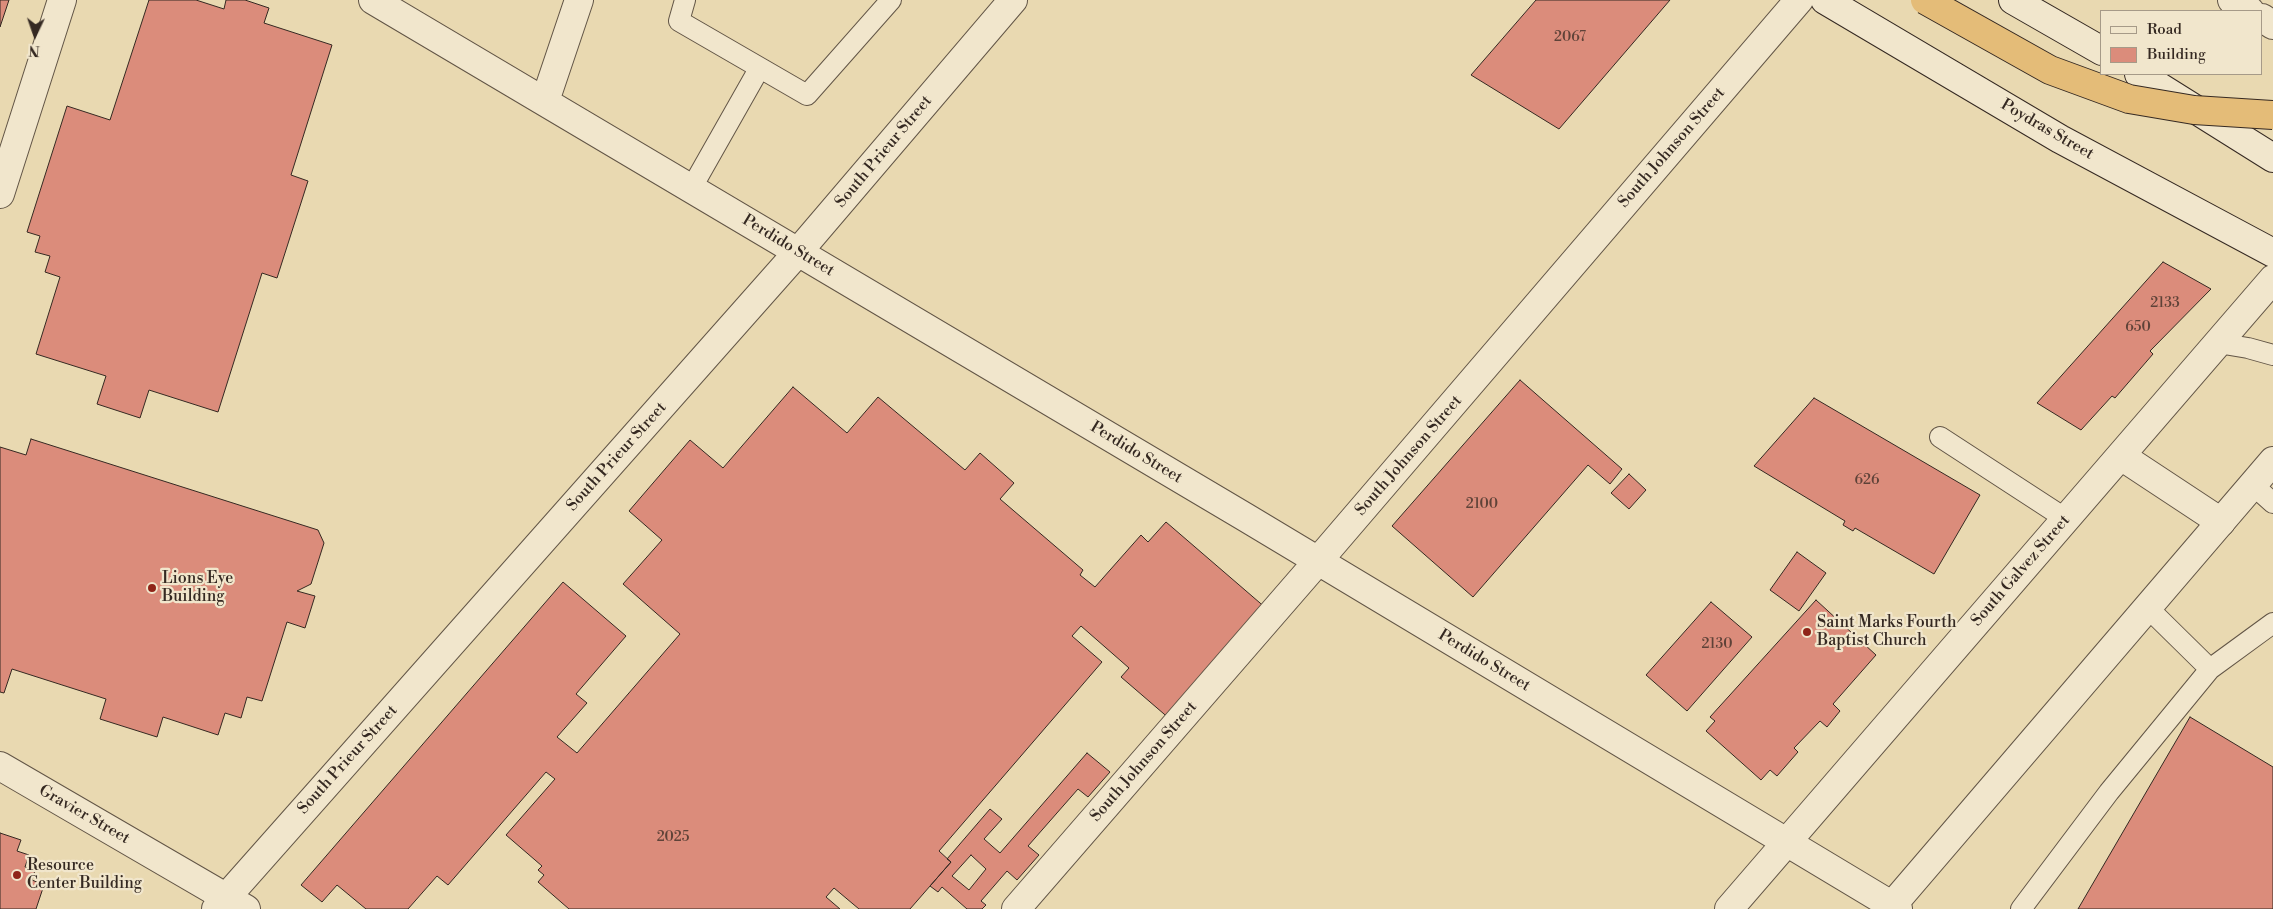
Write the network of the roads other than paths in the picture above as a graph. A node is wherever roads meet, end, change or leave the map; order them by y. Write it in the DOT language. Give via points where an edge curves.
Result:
graph roads {
  1 [pos="62,0"];
  2 [pos="373,0"];
  3 [pos="579,0"];
  4 [pos="686,0"];
  5 [pos="891,0"];
  6 [pos="1013,0"];
  7 [pos="1799,0"];
  8 [pos="1825,0"];
  9 [pos="1925,0"];
  10 [pos="2013,0"];
  11 [pos="2232,0"];
  12 [pos="2248,10"];
  13 [pos="2100,50"];
  14 [pos="759,69"];
  15 [pos="2141,75"];
  16 [pos="545,102"];
  17 [pos="2273,115"];
  18 [pos="2273,158"];
  19 [pos="691,189"];
  20 [pos="0,194"];
  21 [pos="798,252"];
  22 [pos="2273,252"];
  23 [pos="2273,279"];
  24 [pos="2218,343"];
  25 [pos="2273,355"];
  26 [pos="1940,437"];
  27 [pos="2121,456"];
  28 [pos="2273,462"];
  29 [pos="2253,485"];
  30 [pos="2273,503"];
  31 [pos="2066,519"];
  32 [pos="2221,522"];
  33 [pos="1318,561"];
  34 [pos="2148,608"];
  35 [pos="2273,623"];
  36 [pos="2210,669"];
  37 [pos="0,766"];
  38 [pos="1786,843"];
  39 [pos="230,905"];
  40 [pos="1893,908"];
  41 [pos="1016,909"];
  42 [pos="1730,909"];
  43 [pos="2021,909"];
  1 -- 20 [label="street"];
  2 -- 16 [label="street, Perdido Street"];
  3 -- 16 [label="street"];
  4 -- 14 [label="lane" via="679,21"];
  5 -- 14 [label="lane" via="807,95"];
  6 -- 21 [label="street, South Prieur Street"];
  7 -- 33 [label="street, South Johnson Street"];
  8 -- 22 [label="street, Poydras Street" via="2060,138"];
  9 -- 17 [label="highway, bridge" via="2050,70 2129,98 2194,110"];
  10 -- 13 [label="street"];
  11 -- 12 [label="street"];
  14 -- 19 [label="lane"];
  15 -- 18 [label="street"];
  16 -- 19 [label="street, Perdido Street"];
  19 -- 21 [label="street, Perdido Street"];
  21 -- 33 [label="street, Perdido Street"];
  21 -- 39 [label="street, South Prieur Street"];
  23 -- 24 [label="street, South Galvez Street"];
  24 -- 25 [label="lane"];
  24 -- 27 [label="street, South Galvez Street"];
  26 -- 31 [label="lane"];
  27 -- 31 [label="street, South Galvez Street"];
  27 -- 32 [label="street"];
  28 -- 29 [label="street"];
  29 -- 30 [label="lane"];
  29 -- 32 [label="street"];
  31 -- 38 [label="street, South Galvez Street"];
  32 -- 34 [label="street"];
  33 -- 38 [label="street, Perdido Street"];
  33 -- 41 [label="street, South Johnson Street"];
  34 -- 36 [label="lane"];
  34 -- 40 [label="street"];
  35 -- 36 [label="lane"];
  36 -- 43 [label="lane" via="2109,792"];
  37 -- 39 [label="street, Gravier Street"];
  38 -- 40 [label="street, Perdido Street"];
  38 -- 42 [label="street, South Galvez Street"];
}
